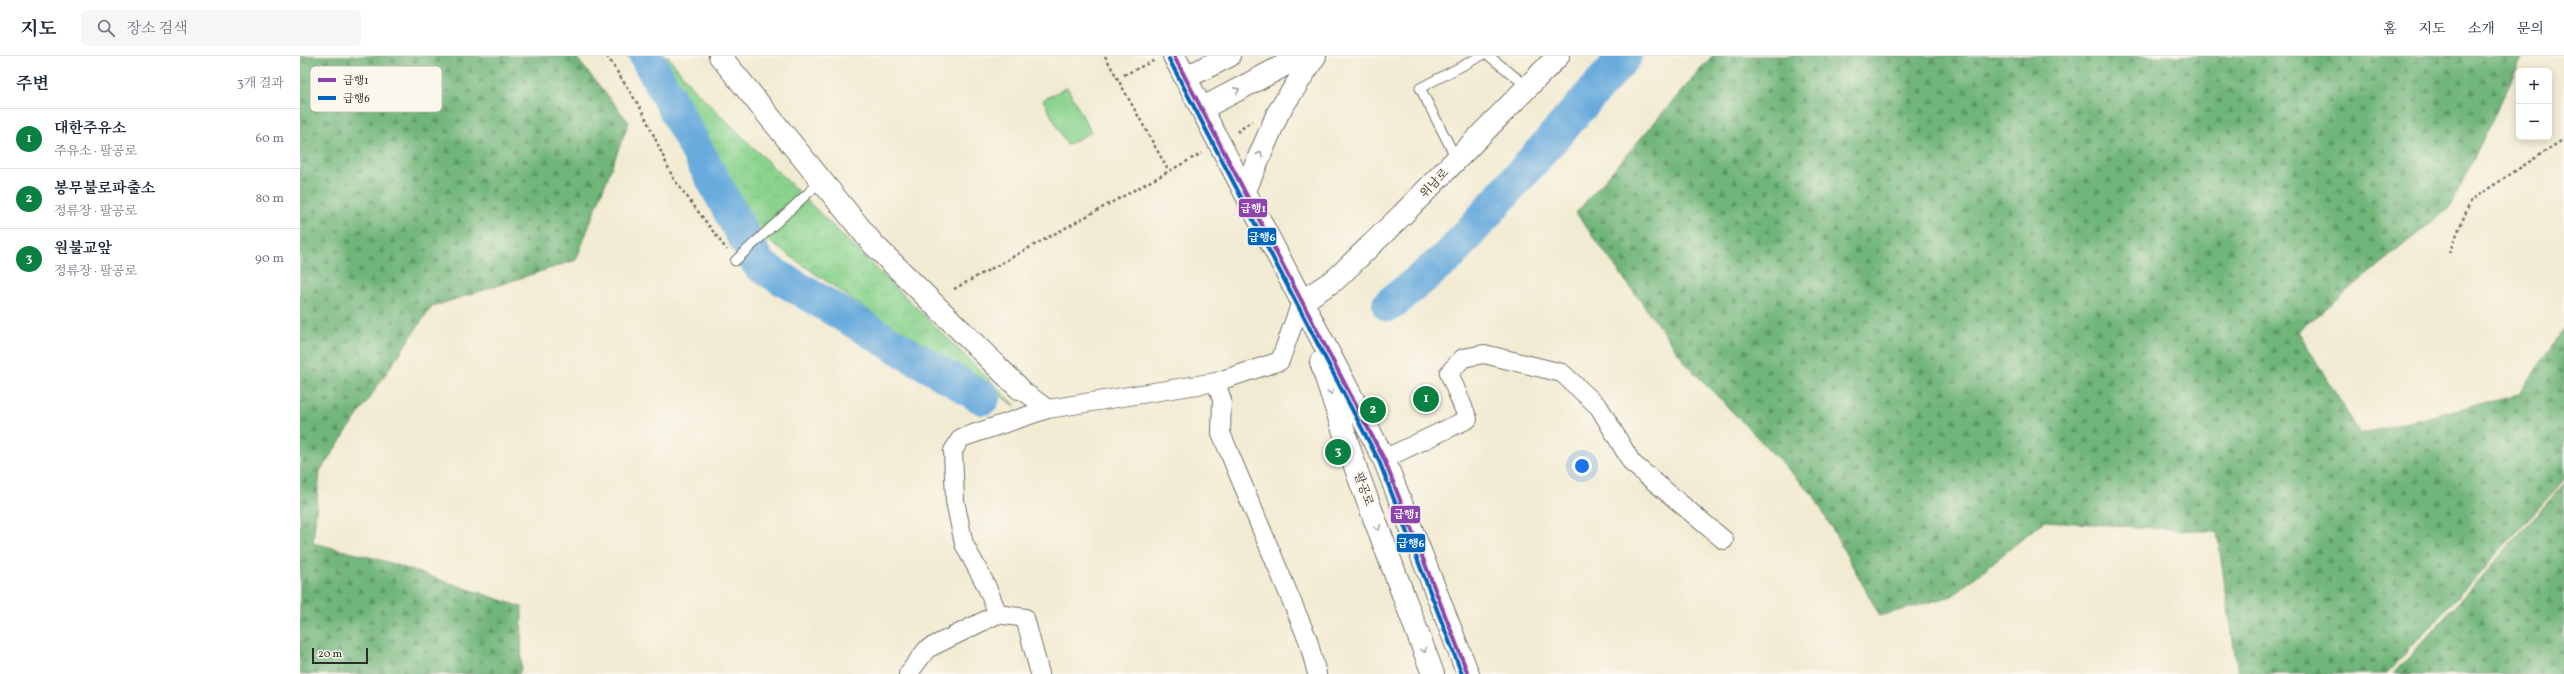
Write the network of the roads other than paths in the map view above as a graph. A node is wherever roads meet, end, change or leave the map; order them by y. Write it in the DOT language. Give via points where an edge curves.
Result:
graph roads {
  1 [pos="720,56"];
  2 [pos="1229,56"];
  3 [pos="1302,56"];
  4 [pos="1315,56"];
  5 [pos="1481,56"];
  6 [pos="1489,56"];
  7 [pos="1558,56"];
  8 [pos="1165,58"];
  9 [pos="1185,78"];
  10 [pos="1528,87"];
  11 [pos="1203,108"];
  12 [pos="1457,160"];
  13 [pos="821,181"];
  14 [pos="1245,190"];
  15 [pos="735,261"];
  16 [pos="1301,302"];
  17 [pos="1216,382"];
  18 [pos="1019,388"];
  19 [pos="1048,409"];
  20 [pos="1384,458"];
  21 [pos="1724,540"];
  22 [pos="998,614"];
  23 [pos="908,674"];
  24 [pos="1040,674"];
  25 [pos="1317,674"];
  26 [pos="1433,674"];
  27 [pos="1468,674"];
  1 -- 13 [label="main road"];
  2 -- 9 [label="main road"];
  11 -- 3 [label="main road, one-way"];
  14 -- 4 [label="main road, one-way" via="1278,113"];
  5 -- 12 [label="lane" via="1420,88"];
  6 -- 10 [label="lane"];
  7 -- 10 [label="main road, 위남로"];
  8 -- 9 [label="main road, 팔공로"];
  9 -- 11 [label="main road, 팔공로"];
  10 -- 12 [label="main road, 위남로"];
  11 -- 14 [label="main road, 팔공로"];
  12 -- 16 [label="main road, 위남로" via="1336,279"];
  13 -- 15 [label="lane"];
  13 -- 18 [label="main road" via="873,244"];
  14 -- 16 [label="main road, 팔공로"];
  16 -- 17 [label="street" via="1280,361"];
  16 -- 20 [label="main road, 팔공로"];
  16 -- 26 [label="main road, 팔공로, one-way" via="1358,475"];
  17 -- 19 [label="street"];
  17 -- 25 [label="street" via="1222,400 1221,432 1308,640"];
  18 -- 19 [label="street"];
  19 -- 22 [label="street" via="961,438 953,451 955,501 964,544"];
  20 -- 21 [label="street" via="1468,419 1449,373 1464,358 1484,354 1562,373 1599,407 1632,463"];
  20 -- 27 [label="main road, 팔공로"];
  22 -- 23 [label="street" via="927,649"];
  22 -- 24 [label="street" via="1025,618"];
}
